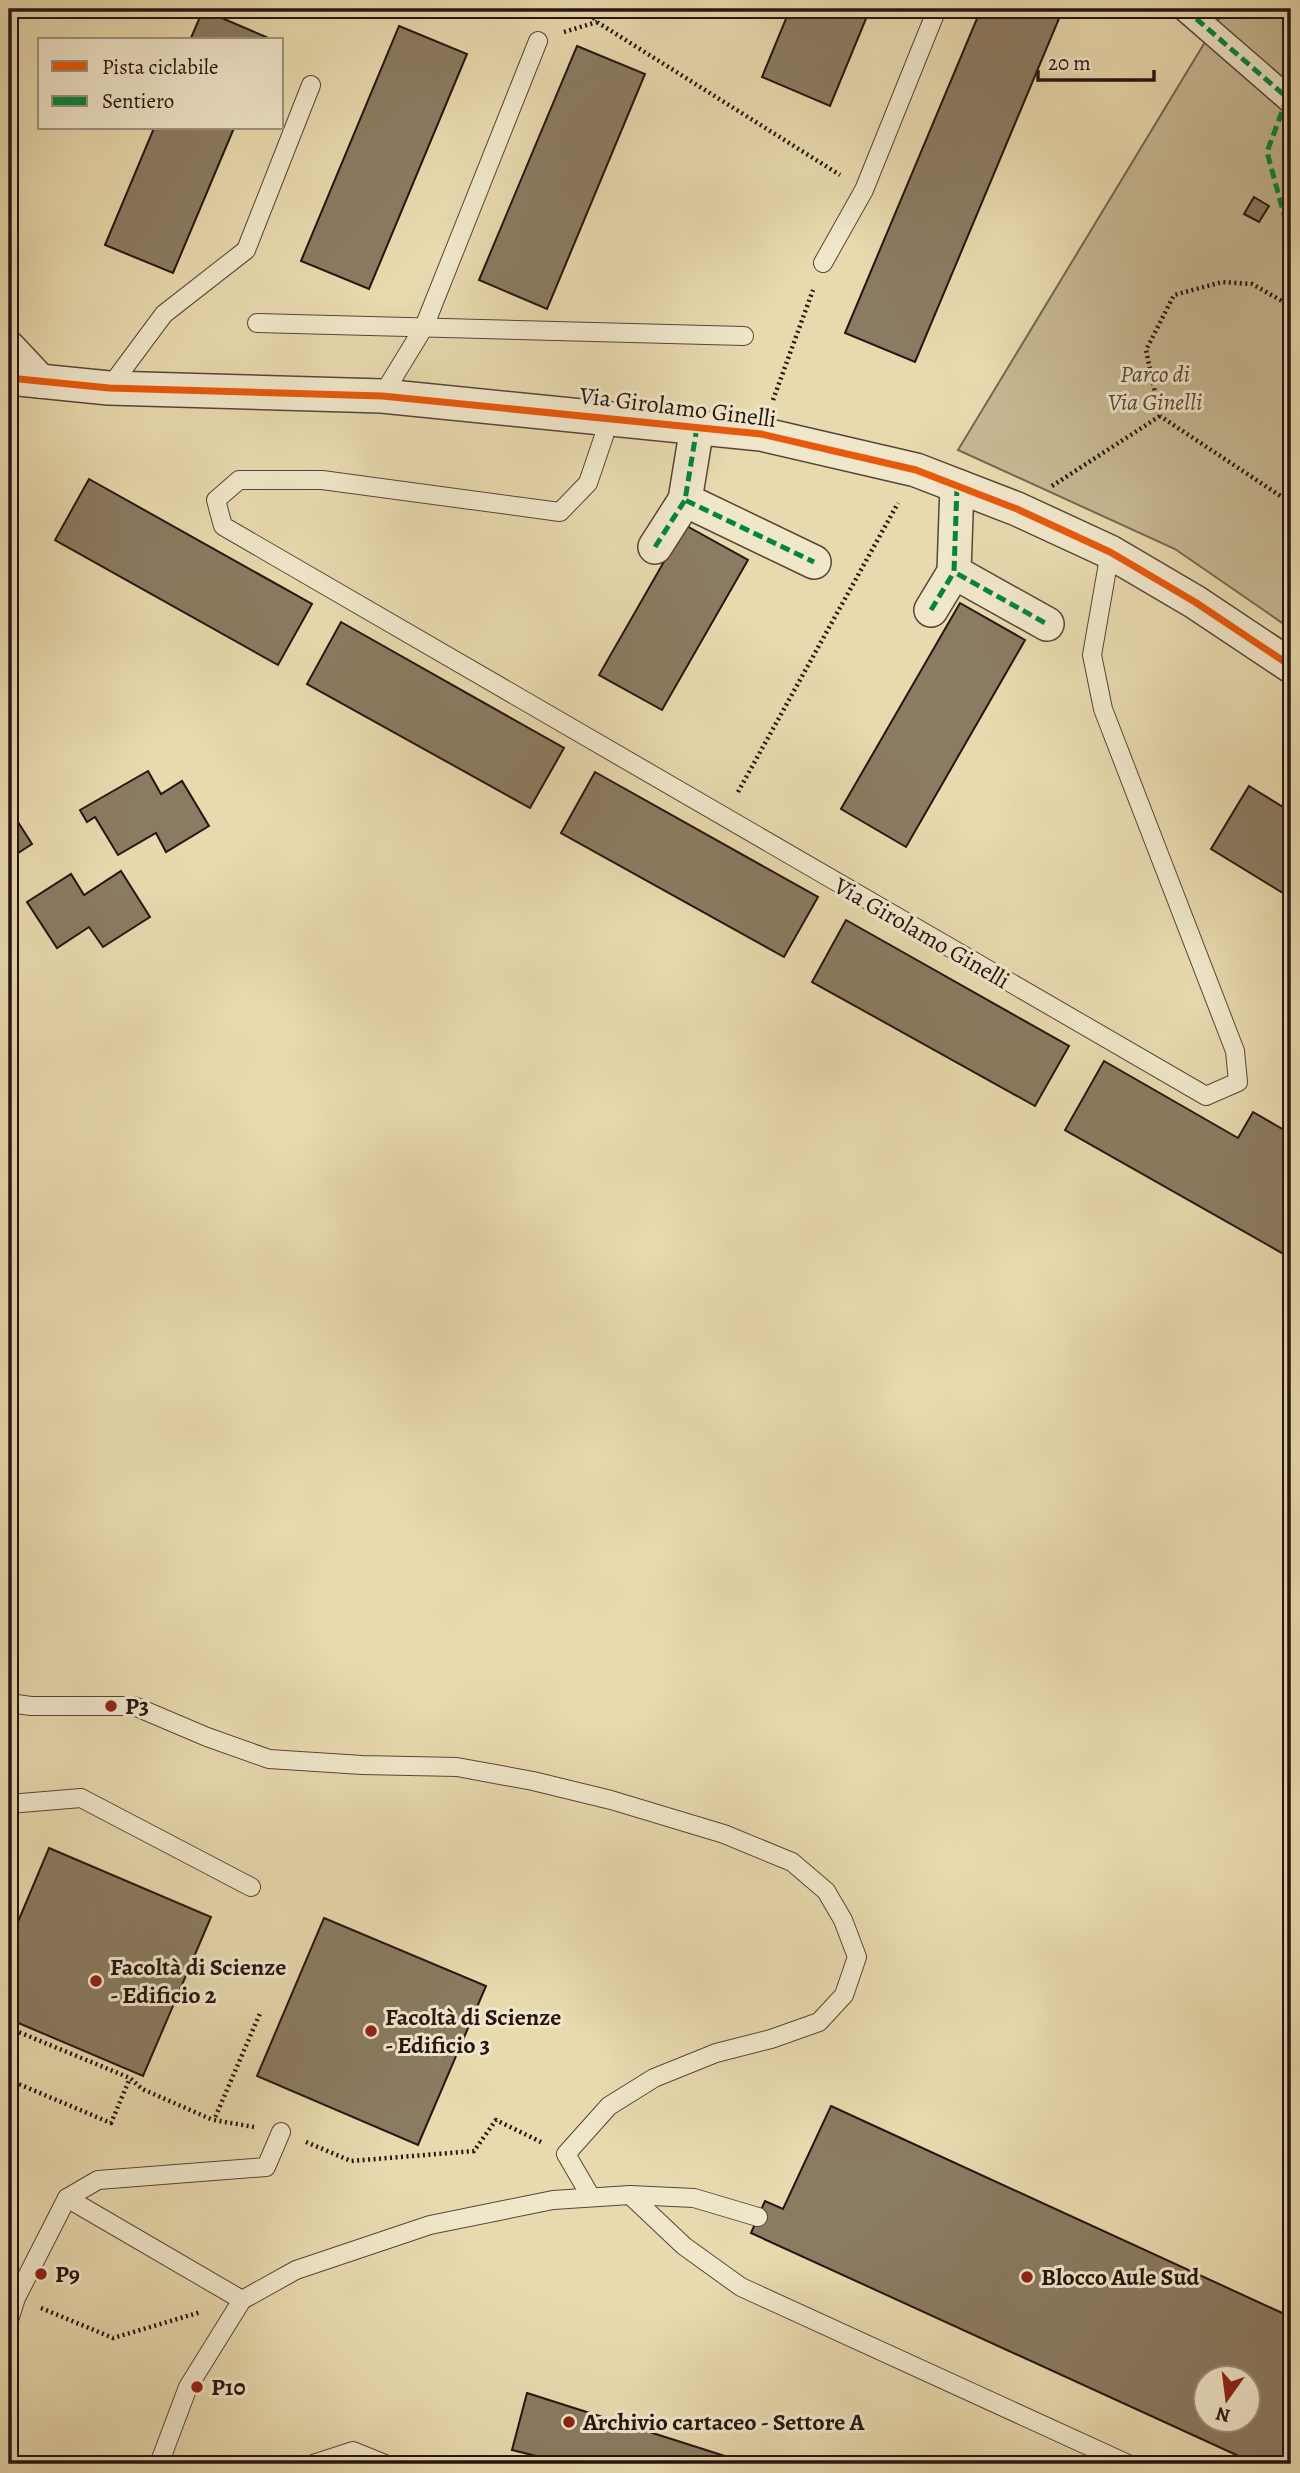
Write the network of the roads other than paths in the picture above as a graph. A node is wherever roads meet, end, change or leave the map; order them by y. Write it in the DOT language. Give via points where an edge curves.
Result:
graph roads {
  1 [pos="12,9"];
  2 [pos="937,9"];
  3 [pos="1185,9"];
  4 [pos="9,14"];
  5 [pos="538,41"];
  6 [pos="311,85"];
  7 [pos="1291,101"];
  8 [pos="823,262"];
  9 [pos="257,323"];
  10 [pos="424,327"];
  11 [pos="744,336"];
  12 [pos="9,348"];
  13 [pos="24,379"];
  14 [pos="109,388"];
  15 [pos="382,396"];
  16 [pos="607,417"];
  17 [pos="697,427"];
  18 [pos="957,486"];
  19 [pos="685,500"];
  20 [pos="655,547"];
  21 [pos="1110,552"];
  22 [pos="814,562"];
  23 [pos="954,572"];
  24 [pos="931,610"];
  25 [pos="1047,624"];
  26 [pos="1291,666"];
  27 [pos="9,1703"];
  28 [pos="9,1804"];
  29 [pos="251,1887"];
  30 [pos="281,2132"];
  31 [pos="630,2196"];
  32 [pos="591,2197"];
  33 [pos="67,2198"];
  34 [pos="758,2217"];
  35 [pos="242,2300"];
  36 [pos="9,2320"];
  37 [pos="159,2464"];
  38 [pos="313,2464"];
  39 [pos="385,2464"];
  40 [pos="1128,2464"];
  1 -- 4 [label="lane"];
  2 -- 8 [label="lane" via="864,190"];
  3 -- 7 [label="street"];
  5 -- 10 [label="lane"];
  6 -- 14 [label="lane" via="246,250 164,314"];
  9 -- 10 [label="lane"];
  10 -- 11 [label="lane"];
  10 -- 15 [label="lane"];
  12 -- 13 [label="street, Via Girolamo Ginelli"];
  13 -- 14 [label="street, Via Girolamo Ginelli"];
  14 -- 15 [label="street, Via Girolamo Ginelli"];
  15 -- 16 [label="street, Via Girolamo Ginelli"];
  16 -- 17 [label="street, Via Girolamo Ginelli"];
  16 -- 21 [label="lane, Via Girolamo Ginelli" via="588,483 560,512 322,480 239,480 216,499 223,526 1206,1096 1238,1082 1235,1051 1103,709 1092,655"];
  17 -- 18 [label="street, Via Girolamo Ginelli" via="761,434 916,470"];
  17 -- 19 [label="street"];
  18 -- 21 [label="street, Via Girolamo Ginelli"];
  18 -- 23 [label="street"];
  19 -- 20 [label="street"];
  19 -- 22 [label="street"];
  21 -- 26 [label="street, Via Girolamo Ginelli"];
  23 -- 24 [label="street"];
  23 -- 25 [label="street"];
  27 -- 32 [label="lane" via="134,1706 269,1759 457,1767 533,1781 724,1834 792,1862 826,1891 843,1920 857,1957 844,1995 819,2022 716,2053 654,2078 608,2106 566,2154"];
  28 -- 29 [label="lane" via="81,1798"];
  30 -- 33 [label="lane" via="267,2167 98,2180"];
  31 -- 32 [label="lane"];
  31 -- 34 [label="lane" via="694,2198"];
  31 -- 40 [label="lane" via="684,2246 741,2287"];
  32 -- 35 [label="lane" via="553,2200 430,2225 296,2270"];
  33 -- 35 [label="lane"];
  33 -- 36 [label="lane"];
  35 -- 37 [label="lane" via="188,2387"];
  38 -- 39 [label="lane" via="353,2451"];
}
